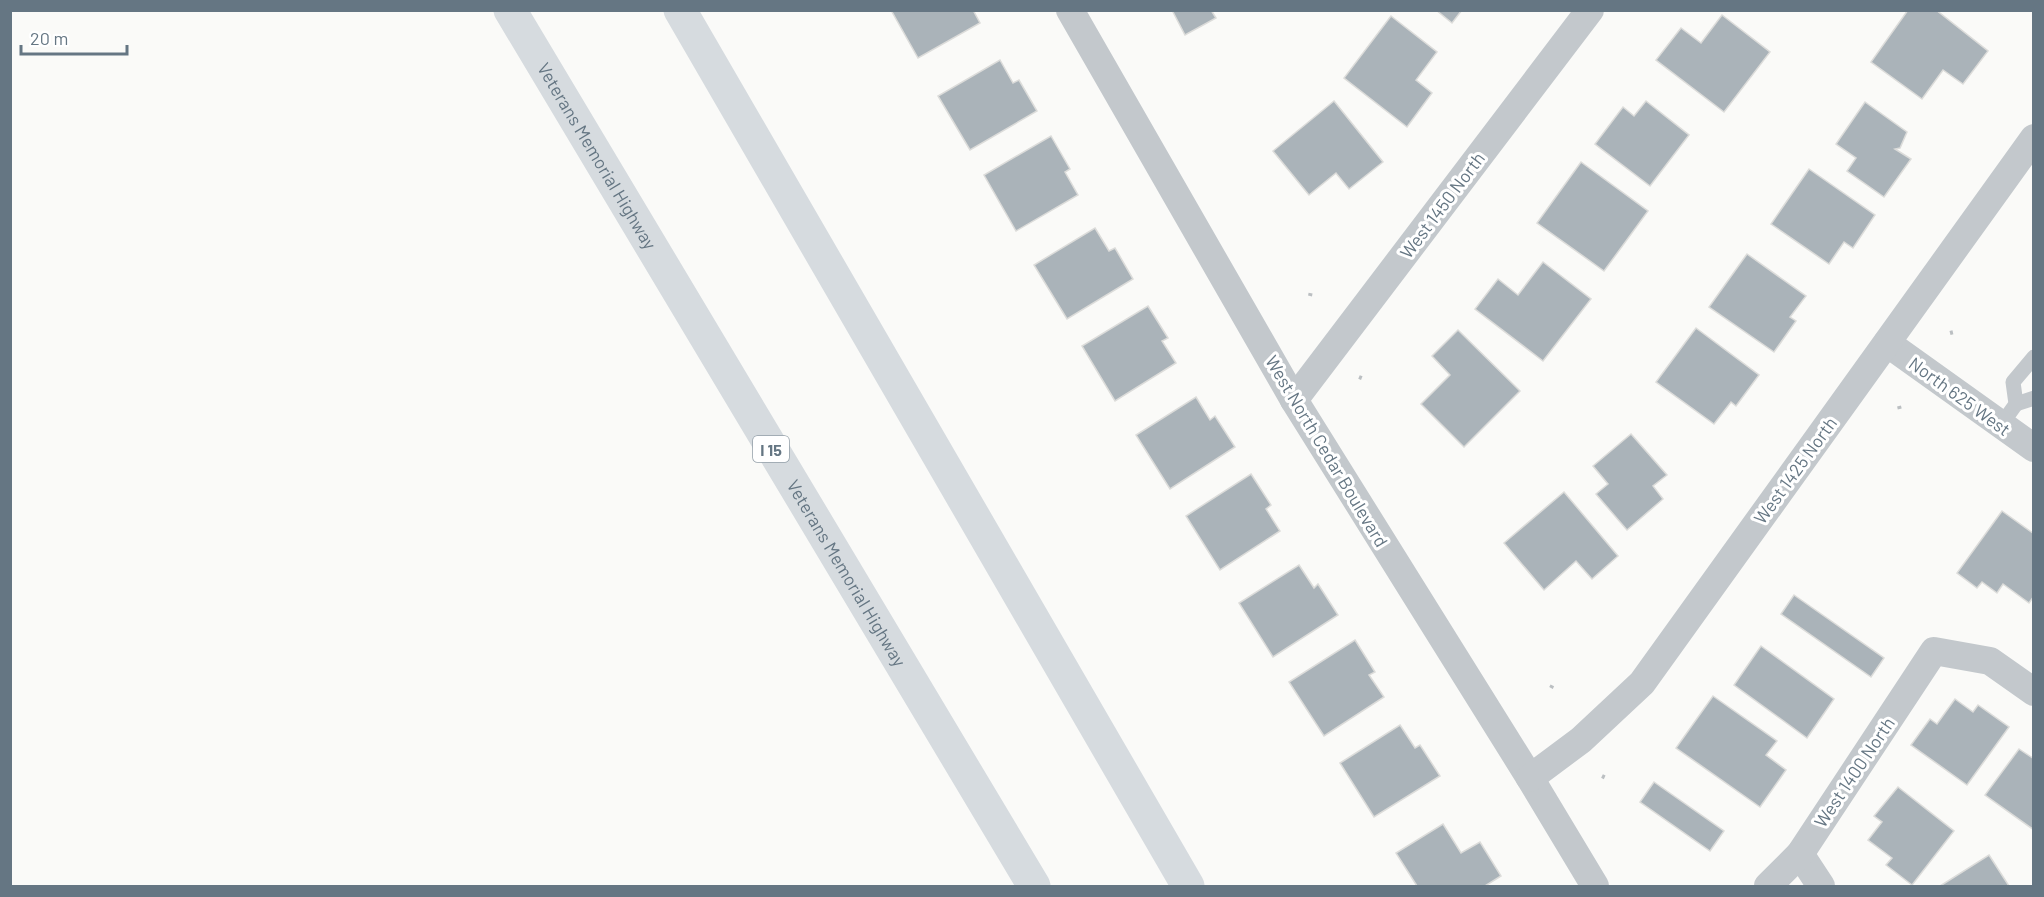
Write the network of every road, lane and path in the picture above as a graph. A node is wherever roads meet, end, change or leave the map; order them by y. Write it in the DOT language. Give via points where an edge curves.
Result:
graph roads {
  1 [pos="510,10"];
  2 [pos="680,10"];
  3 [pos="1070,10"];
  4 [pos="1590,10"];
  5 [pos="2034,138"];
  6 [pos="1311,291"];
  7 [pos="1310,296"];
  8 [pos="1887,343"];
  9 [pos="2034,357"];
  10 [pos="2034,398"];
  11 [pos="1294,400"];
  12 [pos="2009,414"];
  13 [pos="2034,448"];
  14 [pos="2034,692"];
  15 [pos="1530,778"];
  16 [pos="1800,854"];
  17 [pos="1586,883"];
  18 [pos="1034,886"];
  19 [pos="1188,886"];
  20 [pos="1768,886"];
  21 [pos="1821,886"];
  1 -- 18 [label="highway, Veterans Memorial Highway / I 15"];
  2 -- 19 [label="highway"];
  3 -- 11 [label="street, West North Cedar Boulevard"];
  4 -- 11 [label="street, West 1450 North"];
  5 -- 8 [label="street, West 1425 North"];
  6 -- 7 [label="path"];
  8 -- 12 [label="street, North 625 West"];
  8 -- 15 [label="street, West 1425 North" via="1642,683 1581,740"];
  9 -- 12 [label="lane" via="2013,382"];
  10 -- 12 [label="lane"];
  11 -- 15 [label="street, West North Cedar Boulevard"];
  12 -- 13 [label="street, North 625 West"];
  14 -- 16 [label="street, West 1400 North" via="1990,661 1934,651"];
  15 -- 17 [label="street, West North Cedar Boulevard"];
  16 -- 20 [label="street, West 1400 North"];
  16 -- 21 [label="street"];
}
